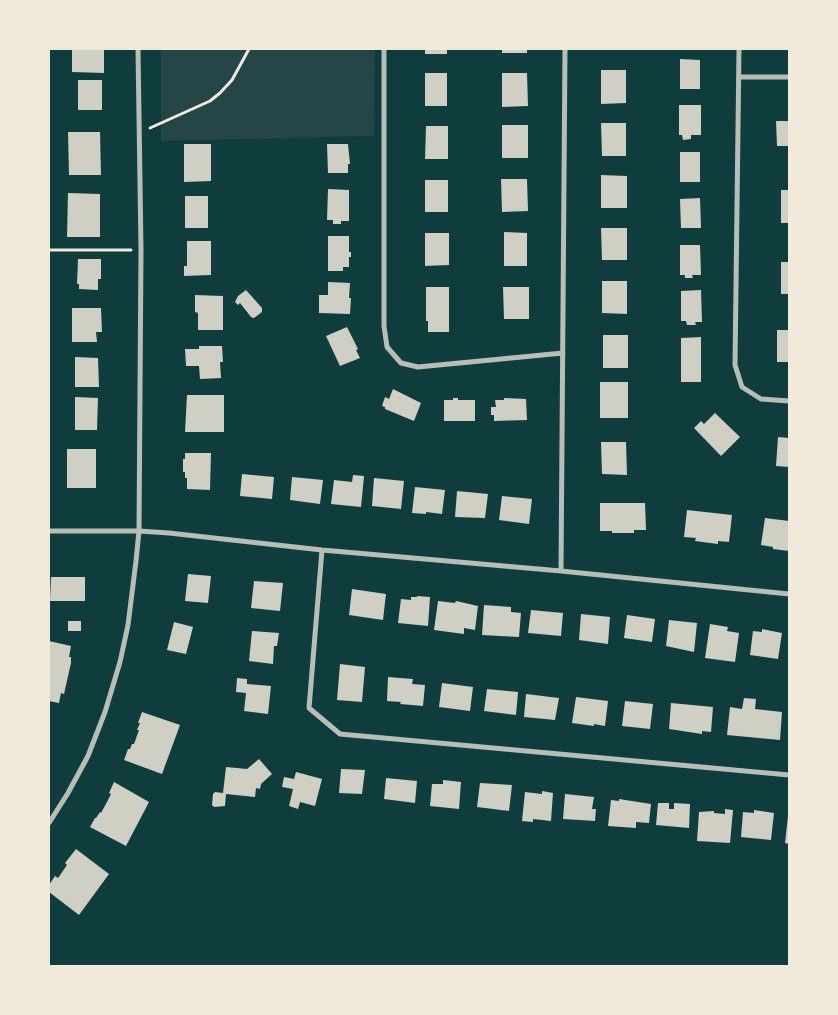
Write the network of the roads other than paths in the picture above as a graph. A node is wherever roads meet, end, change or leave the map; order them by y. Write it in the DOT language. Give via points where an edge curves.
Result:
graph roads {
  1 [pos="138,49"];
  2 [pos="384,49"];
  3 [pos="565,49"];
  4 [pos="739,49"];
  5 [pos="739,77"];
  6 [pos="789,78"];
  7 [pos="563,353"];
  8 [pos="789,401"];
  9 [pos="49,531"];
  10 [pos="139,531"];
  11 [pos="322,550"];
  12 [pos="561,571"];
  13 [pos="789,594"];
  14 [pos="789,775"];
  15 [pos="49,823"];
  1 -- 10 [label="street" via="141,250"];
  2 -- 7 [label="street" via="384,326 387,347 401,362 418,367"];
  3 -- 7 [label="street"];
  4 -- 5 [label="street"];
  5 -- 6 [label="street"];
  5 -- 8 [label="street" via="735,365 742,387 761,399"];
  7 -- 12 [label="street"];
  9 -- 10 [label="street"];
  10 -- 11 [label="street"];
  10 -- 15 [label="street" via="128,624 106,712 88,756"];
  11 -- 12 [label="street"];
  11 -- 14 [label="street" via="309,708 340,734"];
  12 -- 13 [label="street"];
}
